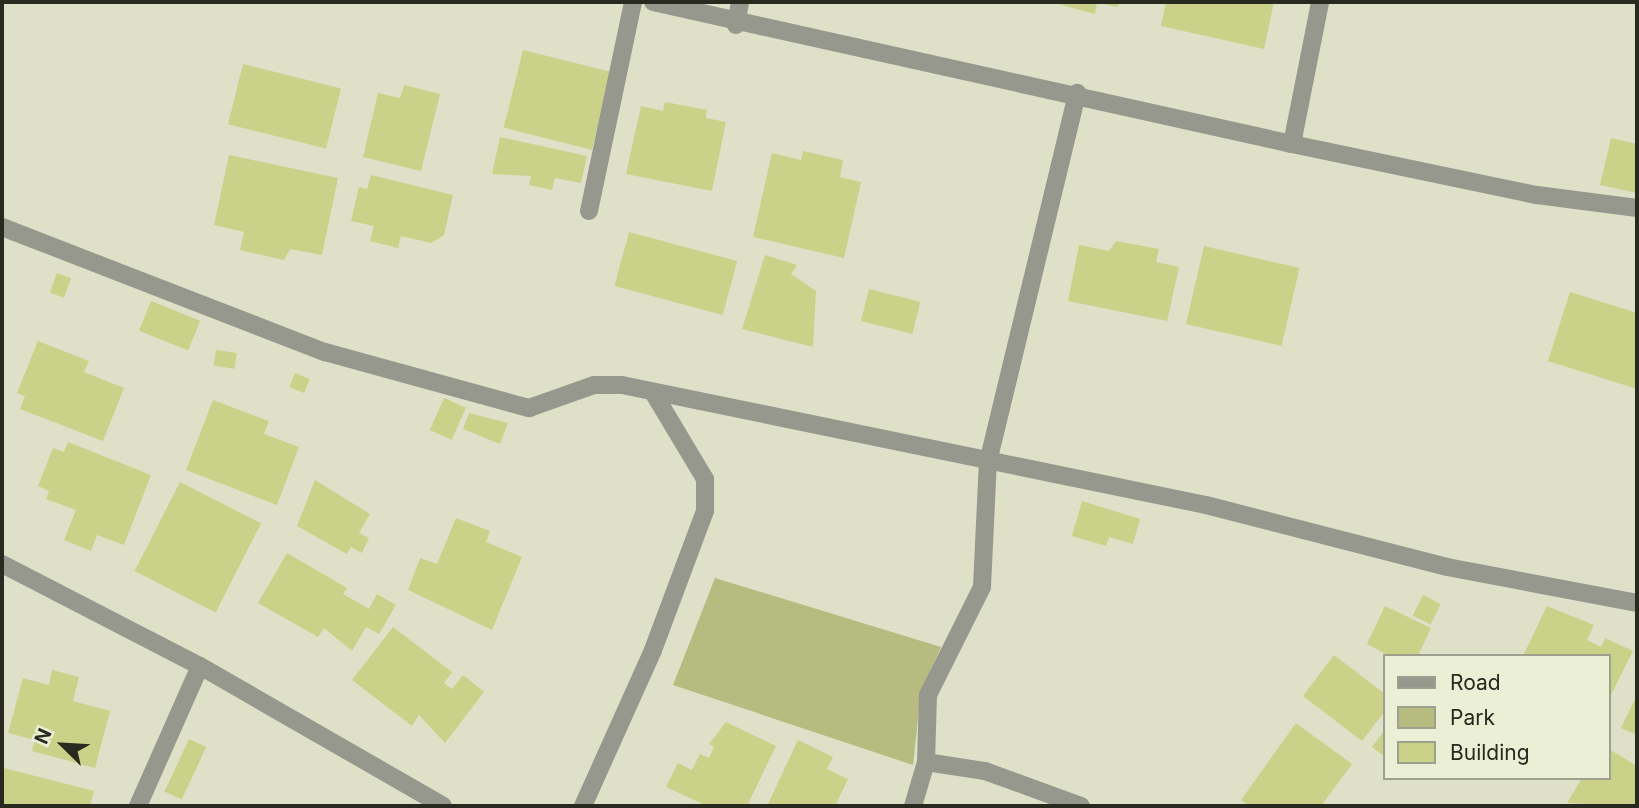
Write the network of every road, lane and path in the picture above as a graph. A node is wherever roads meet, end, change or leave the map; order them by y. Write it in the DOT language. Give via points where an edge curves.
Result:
graph roads {
  1 [pos="633,2"];
  2 [pos="653,2"];
  3 [pos="740,2"];
  4 [pos="1320,2"];
  5 [pos="736,25"];
  6 [pos="1077,93"];
  7 [pos="1292,144"];
  8 [pos="1637,208"];
  9 [pos="589,211"];
  10 [pos="2,227"];
  11 [pos="653,392"];
  12 [pos="989,462"];
  13 [pos="2,564"];
  14 [pos="1637,603"];
  15 [pos="200,666"];
  16 [pos="926,762"];
  17 [pos="138,806"];
  18 [pos="443,806"];
  19 [pos="583,806"];
  20 [pos="913,806"];
  21 [pos="1081,806"];
  1 -- 9 [label="street"];
  2 -- 5 [label="street"];
  3 -- 5 [label="street"];
  4 -- 7 [label="street"];
  5 -- 6 [label="street"];
  6 -- 7 [label="street"];
  6 -- 12 [label="street"];
  7 -- 8 [label="street" via="1537,195"];
  10 -- 11 [label="street" via="325,352 529,408 594,385"];
  11 -- 12 [label="street"];
  11 -- 19 [label="street" via="705,479 705,511 653,650"];
  12 -- 14 [label="street" via="1206,505 1447,567"];
  12 -- 16 [label="street" via="982,587 928,695"];
  13 -- 15 [label="street"];
  15 -- 17 [label="street"];
  15 -- 18 [label="street"];
  16 -- 20 [label="street"];
  16 -- 21 [label="street" via="985,771"];
}
